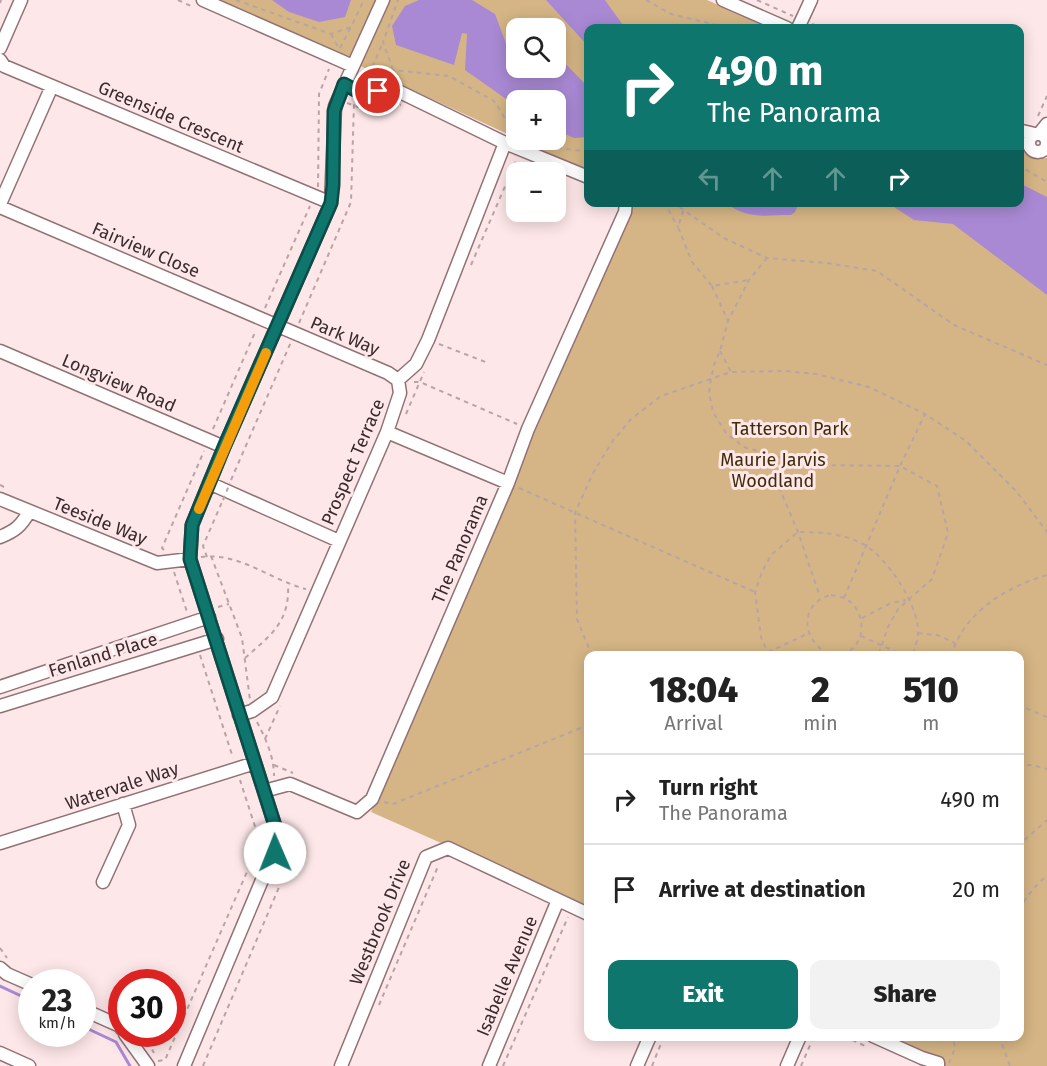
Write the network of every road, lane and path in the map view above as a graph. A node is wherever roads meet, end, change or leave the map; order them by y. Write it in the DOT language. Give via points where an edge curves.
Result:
graph roads {
  1 [pos="21,0"];
  2 [pos="203,0"];
  3 [pos="236,0"];
  4 [pos="364,0"];
  5 [pos="383,0"];
  6 [pos="398,0"];
  7 [pos="646,0"];
  8 [pos="723,0"];
  9 [pos="757,0"];
  10 [pos="811,0"];
  11 [pos="712,24"];
  12 [pos="778,24"];
  13 [pos="800,24"];
  14 [pos="351,27"];
  15 [pos="331,34"];
  16 [pos="383,42"];
  17 [pos="0,48"];
  18 [pos="0,60"];
  19 [pos="352,66"];
  20 [pos="393,70"];
  21 [pos="368,76"];
  22 [pos="344,84"];
  23 [pos="51,86"];
  24 [pos="357,91"];
  25 [pos="319,93"];
  26 [pos="1047,96"];
  27 [pos="338,100"];
  28 [pos="354,105"];
  29 [pos="402,105"];
  30 [pos="506,120"];
  31 [pos="1024,134"];
  32 [pos="1042,138"];
  33 [pos="505,146"];
  34 [pos="566,149"];
  35 [pos="584,151"];
  36 [pos="1024,169"];
  37 [pos="584,176"];
  38 [pos="1047,182"];
  39 [pos="331,203"];
  40 [pos="0,206"];
  41 [pos="625,207"];
  42 [pos="667,207"];
  43 [pos="679,207"];
  44 [pos="682,209"];
  45 [pos="678,227"];
  46 [pos="767,258"];
  47 [pos="468,270"];
  48 [pos="749,280"];
  49 [pos="712,286"];
  50 [pos="728,321"];
  51 [pos="277,326"];
  52 [pos="295,334"];
  53 [pos="428,340"];
  54 [pos="0,351"];
  55 [pos="720,351"];
  56 [pos="488,363"];
  57 [pos="1047,365"];
  58 [pos="424,372"];
  59 [pos="731,372"];
  60 [pos="711,379"];
  61 [pos="398,380"];
  62 [pos="420,382"];
  63 [pos="406,414"];
  64 [pos="925,414"];
  65 [pos="528,429"];
  66 [pos="387,432"];
  67 [pos="224,447"];
  68 [pos="765,454"];
  69 [pos="900,466"];
  70 [pos="209,483"];
  71 [pos="508,483"];
  72 [pos="0,499"];
  73 [pos="29,512"];
  74 [pos="575,513"];
  75 [pos="798,532"];
  76 [pos="1047,532"];
  77 [pos="0,537"];
  78 [pos="339,542"];
  79 [pos="866,547"];
  80 [pos="209,556"];
  81 [pos="190,559"];
  82 [pos="171,562"];
  83 [pos="1047,574"];
  84 [pos="288,584"];
  85 [pos="317,591"];
  86 [pos="755,592"];
  87 [pos="820,597"];
  88 [pos="844,598"];
  89 [pos="909,599"];
  90 [pos="209,617"];
  91 [pos="861,618"];
  92 [pos="190,624"];
  93 [pos="809,633"];
  94 [pos="918,633"];
  95 [pos="861,636"];
  96 [pos="216,639"];
  97 [pos="955,643"];
  98 [pos="880,644"];
  99 [pos="197,645"];
  100 [pos="590,651"];
  101 [pos="767,651"];
  102 [pos="774,651"];
  103 [pos="821,651"];
  104 [pos="849,651"];
  105 [pos="879,651"];
  106 [pos="895,651"];
  107 [pos="914,651"];
  108 [pos="953,651"];
  109 [pos="244,659"];
  110 [pos="0,687"];
  111 [pos="0,706"];
  112 [pos="280,706"];
  113 [pos="1024,707"];
  114 [pos="252,711"];
  115 [pos="239,715"];
  116 [pos="1047,717"];
  117 [pos="584,727"];
  118 [pos="266,739"];
  119 [pos="255,763"];
  120 [pos="274,765"];
  121 [pos="1024,766"];
  122 [pos="237,768"];
  123 [pos="1047,769"];
  124 [pos="296,774"];
  125 [pos="264,791"];
  126 [pos="372,799"];
  127 [pos="123,804"];
  128 [pos="1047,820"];
  129 [pos="1024,841"];
  130 [pos="0,843"];
  131 [pos="440,864"];
  132 [pos="1047,875"];
  133 [pos="103,882"];
  134 [pos="1024,901"];
  135 [pos="556,904"];
  136 [pos="584,913"];
  137 [pos="0,968"];
  138 [pos="18,979"];
  139 [pos="186,1012"];
  140 [pos="376,1013"];
  141 [pos="648,1041"];
  142 [pos="662,1041"];
  143 [pos="798,1041"];
  144 [pos="812,1041"];
  145 [pos="884,1041"];
  146 [pos="953,1041"];
  147 [pos="1001,1041"];
  148 [pos="134,1047"];
  149 [pos="150,1047"];
  150 [pos="171,1047"];
  151 [pos="0,1053"];
  152 [pos="29,1066"];
  153 [pos="148,1066"];
  154 [pos="184,1066"];
  155 [pos="341,1066"];
  156 [pos="489,1066"];
  157 [pos="503,1066"];
  158 [pos="638,1066"];
  159 [pos="651,1066"];
  160 [pos="787,1066"];
  161 [pos="801,1066"];
  162 [pos="938,1066"];
  163 [pos="948,1066"];
  164 [pos="1010,1066"];
  1 -- 17 [label="street"];
  2 -- 19 [label="street"];
  3 -- 15 [label="path"];
  4 -- 14 [label="path"];
  5 -- 19 [label="street"];
  6 -- 16 [label="path"];
  7 -- 11 [label="path" via="670,14"];
  8 -- 12 [label="street"];
  9 -- 13 [label="path"];
  10 -- 13 [label="street"];
  14 -- 15 [label="path"];
  14 -- 15 [label="path" via="339,50"];
  16 -- 20 [label="path"];
  16 -- 21 [label="path"];
  18 -- 23 [label="street, Greenside Crescent" via="4,66"];
  19 -- 22 [label="street"];
  20 -- 21 [label="path"];
  20 -- 30 [label="path" via="449,76 494,101"];
  21 -- 24 [label="path"];
  22 -- 24 [label="street"];
  22 -- 27 [label="street"];
  23 -- 39 [label="street, Greenside Crescent"];
  23 -- 40 [label="street"];
  24 -- 28 [label="path"];
  24 -- 33 [label="street" via="398,91"];
  25 -- 27 [label="path"];
  26 -- 32 [label="path"];
  27 -- 28 [label="path"];
  27 -- 39 [label="street" via="334,111"];
  28 -- 29 [label="path"];
  28 -- 52 [label="path" via="351,202"];
  31 -- 32 [label="street"];
  33 -- 37 [label="street"];
  33 -- 47 [label="path" via="518,156"];
  33 -- 53 [label="street, Prospect Terrace"];
  34 -- 35 [label="path"];
  36 -- 38 [label="path"];
  39 -- 51 [label="street"];
  40 -- 51 [label="street, Fairview Close"];
  41 -- 65 [label="street, The Panorama"];
  42 -- 45 [label="path"];
  43 -- 44 [label="path"];
  44 -- 45 [label="path"];
  44 -- 46 [label="path" via="724,238"];
  45 -- 49 [label="path" via="692,262"];
  46 -- 48 [label="path"];
  46 -- 57 [label="path" via="877,271 954,325"];
  48 -- 49 [label="path"];
  48 -- 50 [label="path"];
  49 -- 50 [label="path"];
  50 -- 55 [label="path"];
  51 -- 52 [label="street, Park Way"];
  51 -- 67 [label="street"];
  52 -- 61 [label="street, Park Way"];
  52 -- 80 [label="path, bridge" via="202,546"];
  53 -- 56 [label="path"];
  53 -- 61 [label="street, Prospect Terrace" via="416,364"];
  54 -- 67 [label="street, Longview Road"];
  55 -- 59 [label="path"];
  55 -- 60 [label="path"];
  58 -- 62 [label="path"];
  59 -- 60 [label="path"];
  59 -- 64 [label="path" via="784,370 816,374 869,387"];
  60 -- 68 [label="path" via="713,412 726,434 744,447"];
  60 -- 74 [label="path" via="662,396 631,419 592,473"];
  61 -- 62 [label="path"];
  61 -- 66 [label="street, Prospect Terrace" via="400,393"];
  62 -- 63 [label="path"];
  62 -- 65 [label="path"];
  64 -- 69 [label="path"];
  64 -- 76 [label="path" via="966,441 1017,492"];
  65 -- 71 [label="street, The Panorama"];
  66 -- 71 [label="street"];
  66 -- 78 [label="street, Prospect Terrace"];
  67 -- 70 [label="street"];
  68 -- 69 [label="path" via="817,465"];
  68 -- 75 [label="path"];
  69 -- 79 [label="path"];
  69 -- 89 [label="path" via="937,486 948,533 932,579"];
  70 -- 78 [label="street"];
  70 -- 81 [label="street" via="192,525"];
  71 -- 74 [label="path"];
  71 -- 126 [label="street, The Panorama"];
  72 -- 73 [label="street, Teeside Way"];
  73 -- 77 [label="street" via="16,530"];
  73 -- 82 [label="street, Teeside Way" via="157,563"];
  74 -- 86 [label="path"];
  74 -- 100 [label="path" via="577,619"];
  75 -- 79 [label="path" via="825,532"];
  75 -- 86 [label="path" via="771,555"];
  75 -- 87 [label="path"];
  78 -- 85 [label="street, Prospect Terrace"];
  79 -- 88 [label="path"];
  79 -- 89 [label="path" via="892,570"];
  80 -- 81 [label="path"];
  80 -- 84 [label="path" via="236,560"];
  80 -- 109 [label="path" via="242,638"];
  81 -- 82 [label="street, Teeside Way"];
  81 -- 90 [label="street"];
  82 -- 92 [label="path"];
  83 -- 97 [label="path" via="1008,590 988,604"];
  84 -- 85 [label="path"];
  84 -- 109 [label="path" via="287,607 277,629"];
  85 -- 114 [label="street, Prospect Terrace" via="272,697"];
  86 -- 101 [label="path" via="760,637"];
  87 -- 88 [label="path"];
  87 -- 93 [label="path" via="809,616"];
  88 -- 91 [label="path"];
  89 -- 91 [label="path"];
  89 -- 94 [label="path"];
  89 -- 98 [label="path" via="898,609"];
  90 -- 92 [label="street, Fenland Place"];
  90 -- 96 [label="street"];
  91 -- 95 [label="path"];
  92 -- 110 [label="street, Fenland Place"];
  93 -- 102 [label="path"];
  93 -- 103 [label="path"];
  94 -- 97 [label="path" via="937,635"];
  94 -- 107 [label="path"];
  95 -- 98 [label="path"];
  95 -- 104 [label="path"];
  96 -- 99 [label="street, Fenland Place"];
  96 -- 115 [label="street"];
  97 -- 108 [label="path"];
  98 -- 105 [label="path"];
  98 -- 106 [label="path"];
  99 -- 111 [label="street, Fenland Place"];
  99 -- 122 [label="path"];
  109 -- 114 [label="path"];
  112 -- 118 [label="path"];
  113 -- 116 [label="path"];
  114 -- 115 [label="street, Prospect Terrace"];
  115 -- 119 [label="street"];
  117 -- 126 [label="path" via="393,804"];
  119 -- 122 [label="street, Watervale Way"];
  119 -- 125 [label="street"];
  120 -- 124 [label="path"];
  121 -- 123 [label="path"];
  122 -- 127 [label="street, Watervale Way"];
  122 -- 139 [label="path" via="260,842"];
  125 -- 126 [label="street" via="290,784 357,812"];
  125 -- 154 [label="street" via="278,842"];
  127 -- 130 [label="street, Watervale Way"];
  127 -- 133 [label="street" via="129,825"];
  128 -- 129 [label="path"];
  131 -- 140 [label="path"];
  132 -- 134 [label="path"];
  135 -- 136 [label="street, Westbrook Drive"];
  135 -- 155 [label="street, Westbrook Drive" via="448,848 426,857"];
  135 -- 156 [label="street, Isabelle Avenue"];
  135 -- 157 [label="path" via="569,915"];
  137 -- 138 [label="street"];
  141 -- 158 [label="street"];
  142 -- 159 [label="path"];
  143 -- 160 [label="street"];
  144 -- 161 [label="path"];
  145 -- 162 [label="street"];
  146 -- 163 [label="path" via="955,1048"];
  147 -- 164 [label="path"];
  148 -- 153 [label="street"];
  149 -- 150 [label="path" via="158,1061 165,1060"];
  151 -- 152 [label="street"];
}
